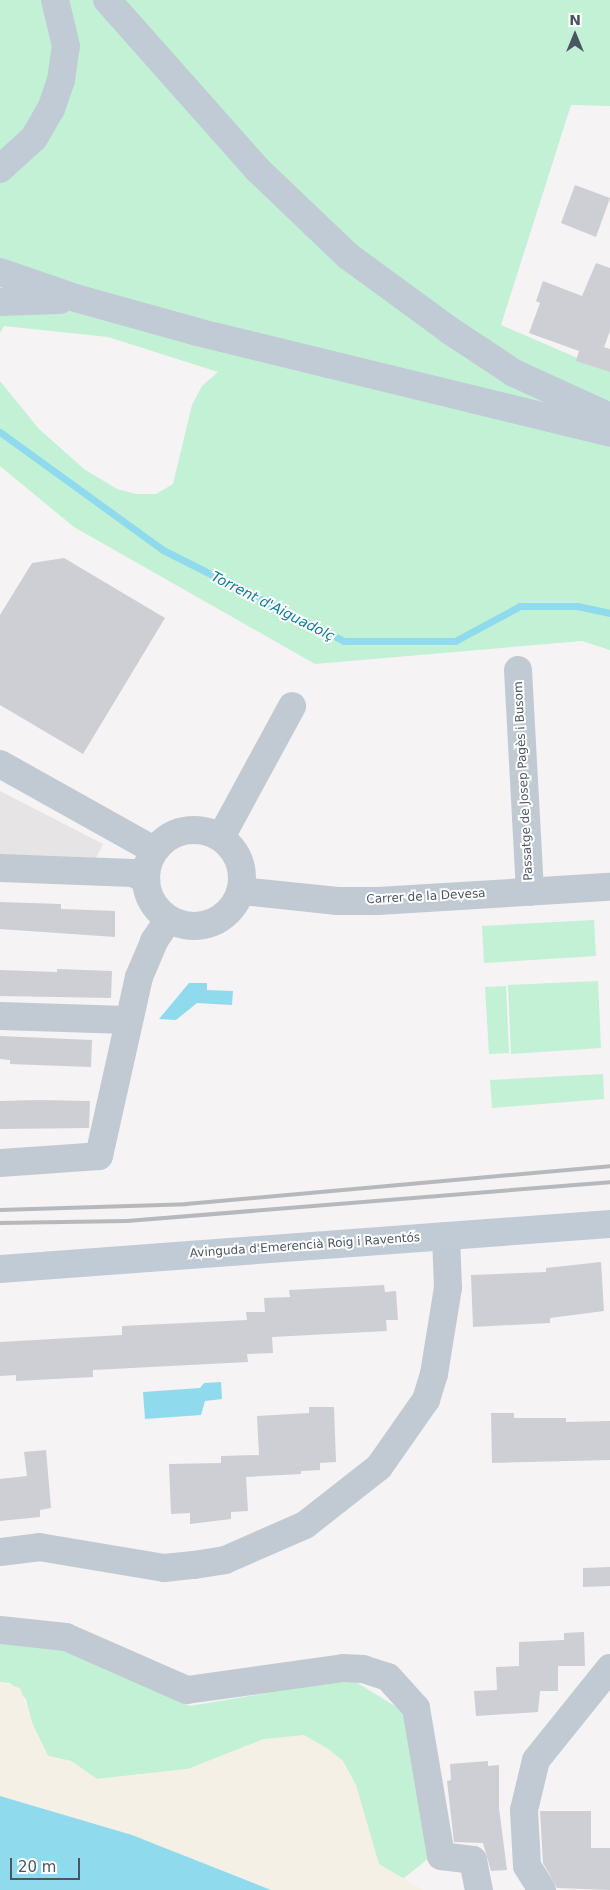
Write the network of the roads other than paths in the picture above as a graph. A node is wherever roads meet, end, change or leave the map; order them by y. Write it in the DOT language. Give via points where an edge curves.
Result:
graph roads {
  1 [pos="55,0"];
  2 [pos="106,0"];
  3 [pos="0,169"];
  4 [pos="0,272"];
  5 [pos="79,300"];
  6 [pos="0,302"];
  7 [pos="610,417"];
  8 [pos="610,433"];
  9 [pos="518,670"];
  10 [pos="292,706"];
  11 [pos="0,764"];
  12 [pos="221,837"];
  13 [pos="154,850"];
  14 [pos="0,868"];
  15 [pos="146,880"];
  16 [pos="610,887"];
  17 [pos="242,891"];
  18 [pos="530,892"];
  19 [pos="168,920"];
  20 [pos="0,1016"];
  21 [pos="127,1020"];
  22 [pos="0,1163"];
  23 [pos="610,1224"];
  24 [pos="446,1236"];
  25 [pos="0,1269"];
  26 [pos="0,1552"];
  27 [pos="0,1630"];
  28 [pos="610,1668"];
  29 [pos="479,1890"];
  30 [pos="542,1890"];
  1 -- 3 [label="main road" via="66,46 61,80 51,110 34,138"];
  2 -- 7 [label="main road" via="258,170 348,256 449,330 514,372"];
  4 -- 5 [label="main road"];
  5 -- 6 [label="main road"];
  5 -- 8 [label="main road"];
  9 -- 18 [label="street, Passatge de Josep Pagès i Busom"];
  10 -- 12 [label="street"];
  11 -- 13 [label="street"];
  12 -- 13 [label="street" via="202,831 178,832"];
  12 -- 17 [label="street" via="230,845 242,866"];
  13 -- 15 [label="street"];
  14 -- 15 [label="street" via="133,873"];
  15 -- 19 [label="street" via="152,904"];
  16 -- 18 [label="street, Carrer de la Devesa"];
  17 -- 18 [label="street, Carrer de la Devesa" via="337,901"];
  17 -- 19 [label="street" via="225,915 211,923 187,925"];
  19 -- 21 [label="street" via="145,963"];
  20 -- 21 [label="street"];
  21 -- 22 [label="street" via="99,1156"];
  23 -- 24 [label="main road, Avinguda d'Emerencià Roig i Raventós"];
  24 -- 25 [label="main road, Avinguda d'Emerencià Roig i Raventós"];
  24 -- 26 [label="street" via="448,1288 434,1374 426,1400 378,1467 305,1525 225,1560 164,1568 39,1547"];
  27 -- 29 [label="street" via="66,1637 187,1690 344,1668 363,1669 388,1678 416,1708 441,1856 473,1860"];
  28 -- 30 [label="street" via="536,1760 524,1810 528,1866"];
}
